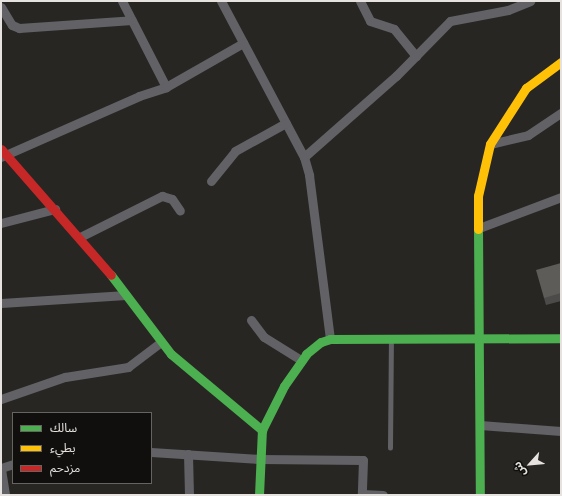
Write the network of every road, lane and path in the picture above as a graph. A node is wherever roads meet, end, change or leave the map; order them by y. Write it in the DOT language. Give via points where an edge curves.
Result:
graph roads {
  1 [pos="122,1"];
  2 [pos="221,1"];
  3 [pos="360,1"];
  4 [pos="530,1"];
  5 [pos="1,7"];
  6 [pos="132,20"];
  7 [pos="243,43"];
  8 [pos="416,56"];
  9 [pos="561,62"];
  10 [pos="166,87"];
  11 [pos="561,113"];
  12 [pos="286,122"];
  13 [pos="490,144"];
  14 [pos="3,154"];
  15 [pos="304,157"];
  16 [pos="211,181"];
  17 [pos="561,197"];
  18 [pos="55,209"];
  19 [pos="180,211"];
  20 [pos="1,223"];
  21 [pos="479,228"];
  22 [pos="80,237"];
  23 [pos="126,294"];
  24 [pos="1,303"];
  25 [pos="251,320"];
  26 [pos="391,338"];
  27 [pos="481,338"];
  28 [pos="561,338"];
  29 [pos="330,339"];
  30 [pos="161,342"];
  31 [pos="301,360"];
  32 [pos="1,399"];
  33 [pos="480,425"];
  34 [pos="262,430"];
  35 [pos="561,430"];
  36 [pos="390,448"];
  37 [pos="152,452"];
  38 [pos="188,454"];
  39 [pos="260,459"];
  40 [pos="12,464"];
  41 [pos="1,468"];
  42 [pos="5,495"];
  43 [pos="189,495"];
  44 [pos="259,495"];
  45 [pos="362,495"];
  46 [pos="383,495"];
  47 [pos="480,495"];
  1 -- 6 [label="street"];
  2 -- 7 [label="street"];
  3 -- 8 [label="street" via="370,21 394,30"];
  4 -- 8 [label="street" via="508,10 450,21"];
  5 -- 6 [label="street" via="9,22 19,28"];
  6 -- 10 [label="street"];
  7 -- 10 [label="street"];
  7 -- 12 [label="street"];
  8 -- 15 [label="street"];
  9 -- 13 [label="street" via="526,88"];
  10 -- 14 [label="street"];
  11 -- 13 [label="street" via="528,136"];
  12 -- 15 [label="street"];
  12 -- 16 [label="street" via="235,151"];
  13 -- 21 [label="street" via="478,196"];
  14 -- 18 [label="street"];
  15 -- 29 [label="street" via="309,175"];
  17 -- 21 [label="street"];
  18 -- 20 [label="street"];
  18 -- 22 [label="street"];
  19 -- 22 [label="street" via="172,199 165,196"];
  21 -- 27 [label="street"];
  22 -- 23 [label="street"];
  23 -- 24 [label="street"];
  23 -- 30 [label="street"];
  25 -- 31 [label="street" via="264,337"];
  26 -- 27 [label="street"];
  26 -- 29 [label="street"];
  26 -- 36 [label="lane"];
  27 -- 28 [label="street"];
  27 -- 33 [label="street"];
  29 -- 31 [label="street" via="314,346"];
  30 -- 32 [label="street" via="128,367 65,377"];
  30 -- 34 [label="street" via="171,354"];
  31 -- 34 [label="street" via="284,386"];
  33 -- 35 [label="street"];
  33 -- 47 [label="street"];
  34 -- 39 [label="street"];
  37 -- 38 [label="street"];
  38 -- 39 [label="street"];
  38 -- 43 [label="street"];
  39 -- 44 [label="street"];
  39 -- 45 [label="street" via="363,460"];
  40 -- 41 [label="street"];
  41 -- 42 [label="street"];
  45 -- 46 [label="street"];
}
